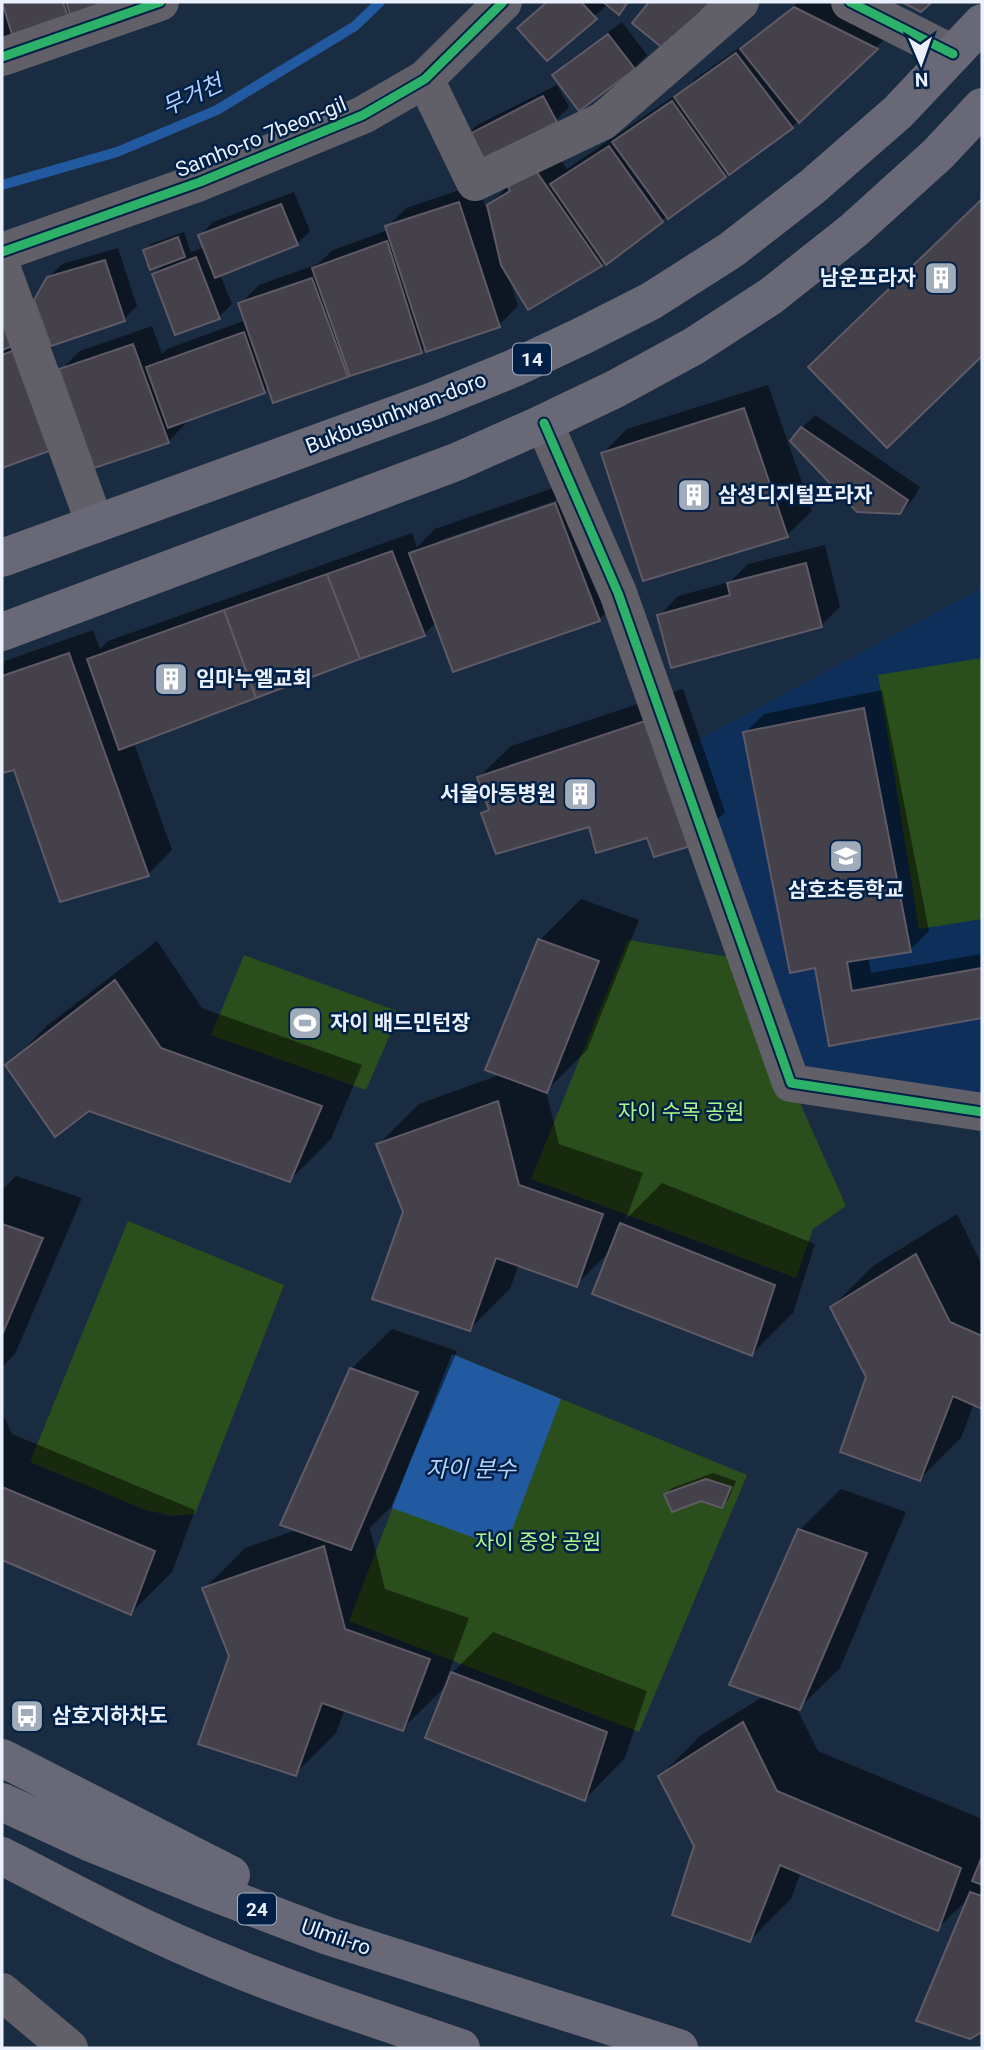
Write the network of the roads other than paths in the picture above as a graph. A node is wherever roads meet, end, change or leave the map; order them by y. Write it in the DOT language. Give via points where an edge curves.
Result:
graph roads {
  1 [pos="503,2"];
  2 [pos="740,2"];
  3 [pos="850,2"];
  4 [pos="153,3"];
  5 [pos="982,23"];
  6 [pos="953,54"];
  7 [pos="2,57"];
  8 [pos="425,79"];
  9 [pos="982,107"];
  10 [pos="2,252"];
  11 [pos="2,269"];
  12 [pos="544,424"];
  13 [pos="95,524"];
  14 [pos="2,558"];
  15 [pos="2,632"];
  16 [pos="982,1112"];
  17 [pos="2,1758"];
  18 [pos="2,1802"];
  19 [pos="2,1856"];
  20 [pos="2,1992"];
  21 [pos="520,1998"];
  22 [pos="69,2048"];
  23 [pos="461,2048"];
  24 [pos="679,2048"];
  1 -- 8 [label="street, Samho-ro 7beon-gil"];
  2 -- 8 [label="street" via="603,121 475,182"];
  3 -- 6 [label="street"];
  4 -- 7 [label="street"];
  5 -- 6 [label="main road, Bukbusunhwan-doro / 14"];
  6 -- 13 [label="main road, Bukbusunhwan-doro / 14" via="898,112 812,187 731,250 652,301 433,401"];
  8 -- 10 [label="street, Samho-ro 7beon-gil" via="363,115 200,182"];
  9 -- 12 [label="main road" via="854,230 772,296 694,346"];
  11 -- 13 [label="street"];
  12 -- 15 [label="main road" via="456,462"];
  12 -- 16 [label="street" via="618,593 791,1083"];
  13 -- 14 [label="main road, Bukbusunhwan-doro / 14"];
  17 -- 21 [label="main road" via="336,1927"];
  18 -- 21 [label="main road, Ulmil-ro / 24" via="91,1843 328,1936"];
  19 -- 23 [label="main road" via="226,1964"];
  20 -- 22 [label="street"];
  21 -- 24 [label="main road, Ulmil-ro / 24"];
}
